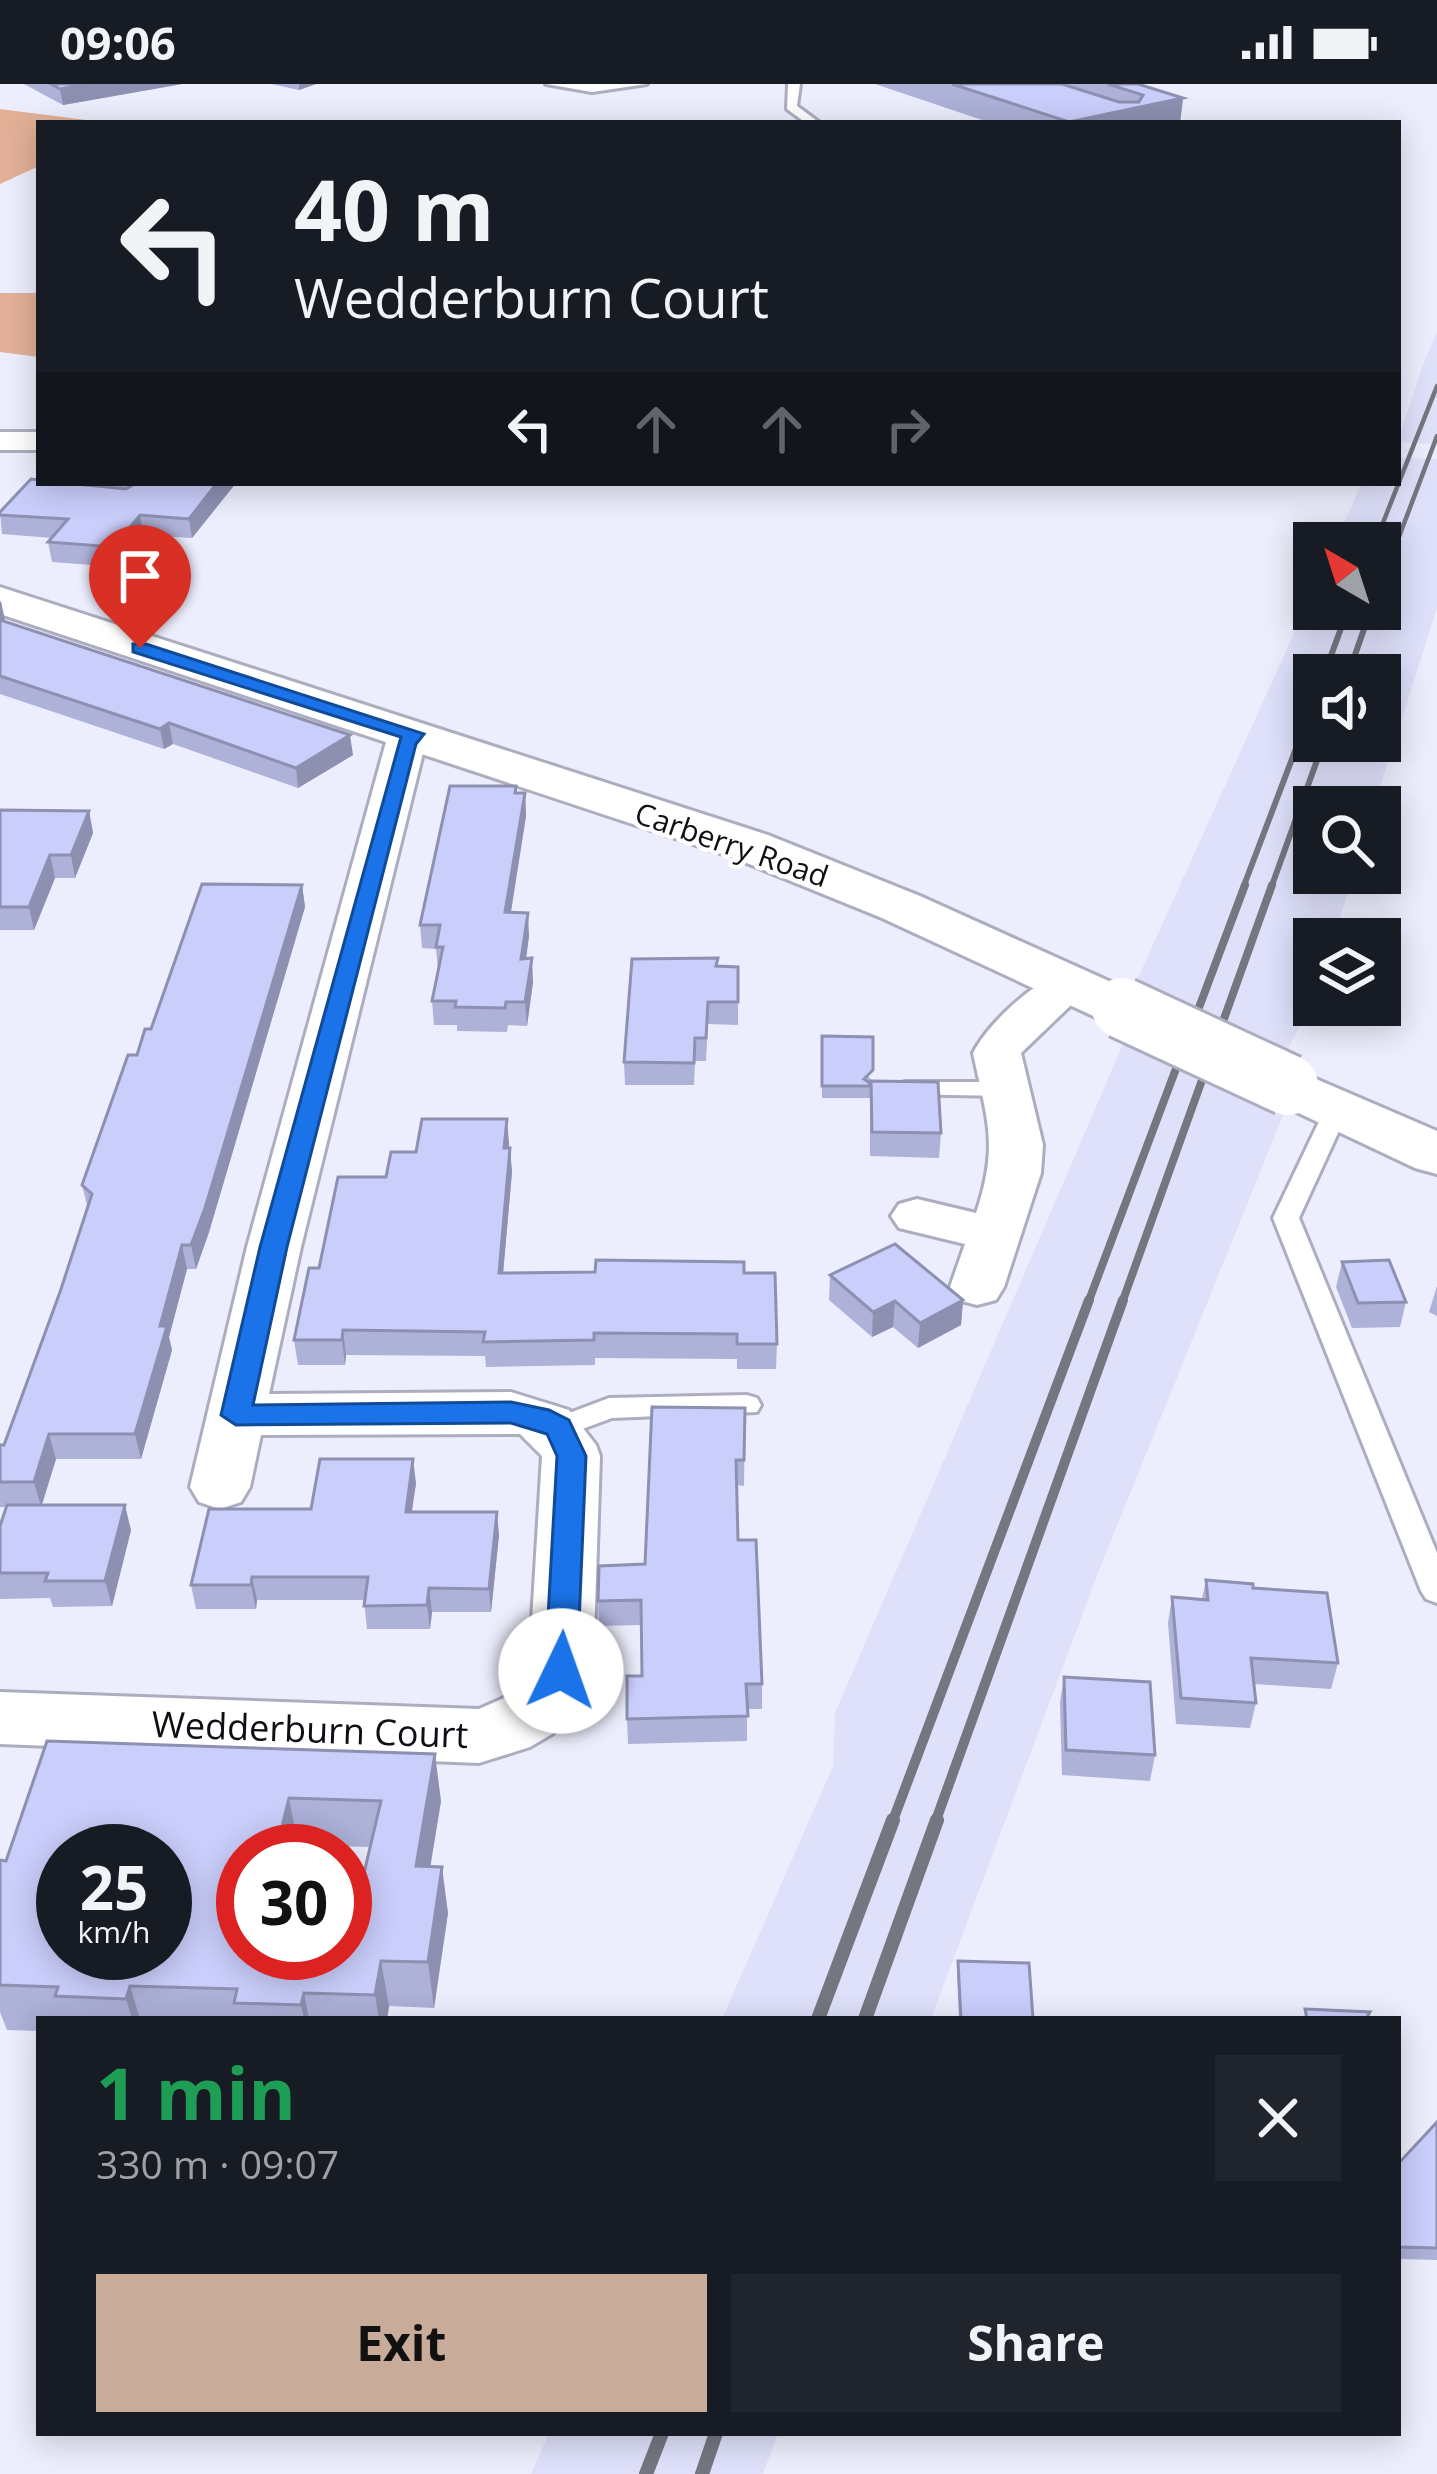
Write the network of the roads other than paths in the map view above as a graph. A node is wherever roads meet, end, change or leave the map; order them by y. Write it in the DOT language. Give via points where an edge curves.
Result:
graph roads {
  1 [pos="552,84"];
  2 [pos="641,84"];
  3 [pos="794,84"];
  4 [pos="810,120"];
  5 [pos="0,441"];
  6 [pos="36,441"];
  7 [pos="0,599"];
  8 [pos="414,734"];
  9 [pos="1097,996"];
  10 [pos="1004,1089"];
  11 [pos="880,1090"];
  12 [pos="1312,1097"];
  13 [pos="1437,1155"];
  14 [pos="917,1216"];
  15 [pos="994,1234"];
  16 [pos="977,1287"];
  17 [pos="747,1406"];
  18 [pos="236,1415"];
  19 [pos="558,1428"];
  20 [pos="220,1487"];
  21 [pos="1437,1591"];
  22 [pos="0,1718"];
  1 -- 2 [label="lane"];
  3 -- 4 [label="lane" via="790,107"];
  5 -- 6 [label="street"];
  7 -- 8 [label="main road, Carberry Road"];
  8 -- 9 [label="main road, Carberry Road" via="803,866"];
  8 -- 18 [label="street"];
  9 -- 10 [label="street" via="1001,1043"];
  9 -- 12 [label="main road, Carberry Road, bridge"];
  10 -- 11 [label="lane"];
  10 -- 15 [label="street" via="1018,1145"];
  12 -- 13 [label="main road, Carberry Road"];
  12 -- 21 [label="lane" via="1286,1218"];
  14 -- 15 [label="street"];
  15 -- 16 [label="street"];
  17 -- 19 [label="lane" via="608,1408"];
  18 -- 19 [label="street" via="511,1412"];
  18 -- 20 [label="street"];
  19 -- 22 [label="street, Wedderburn Court" via="572,1456 561,1671 549,1696 505,1732"];
}
